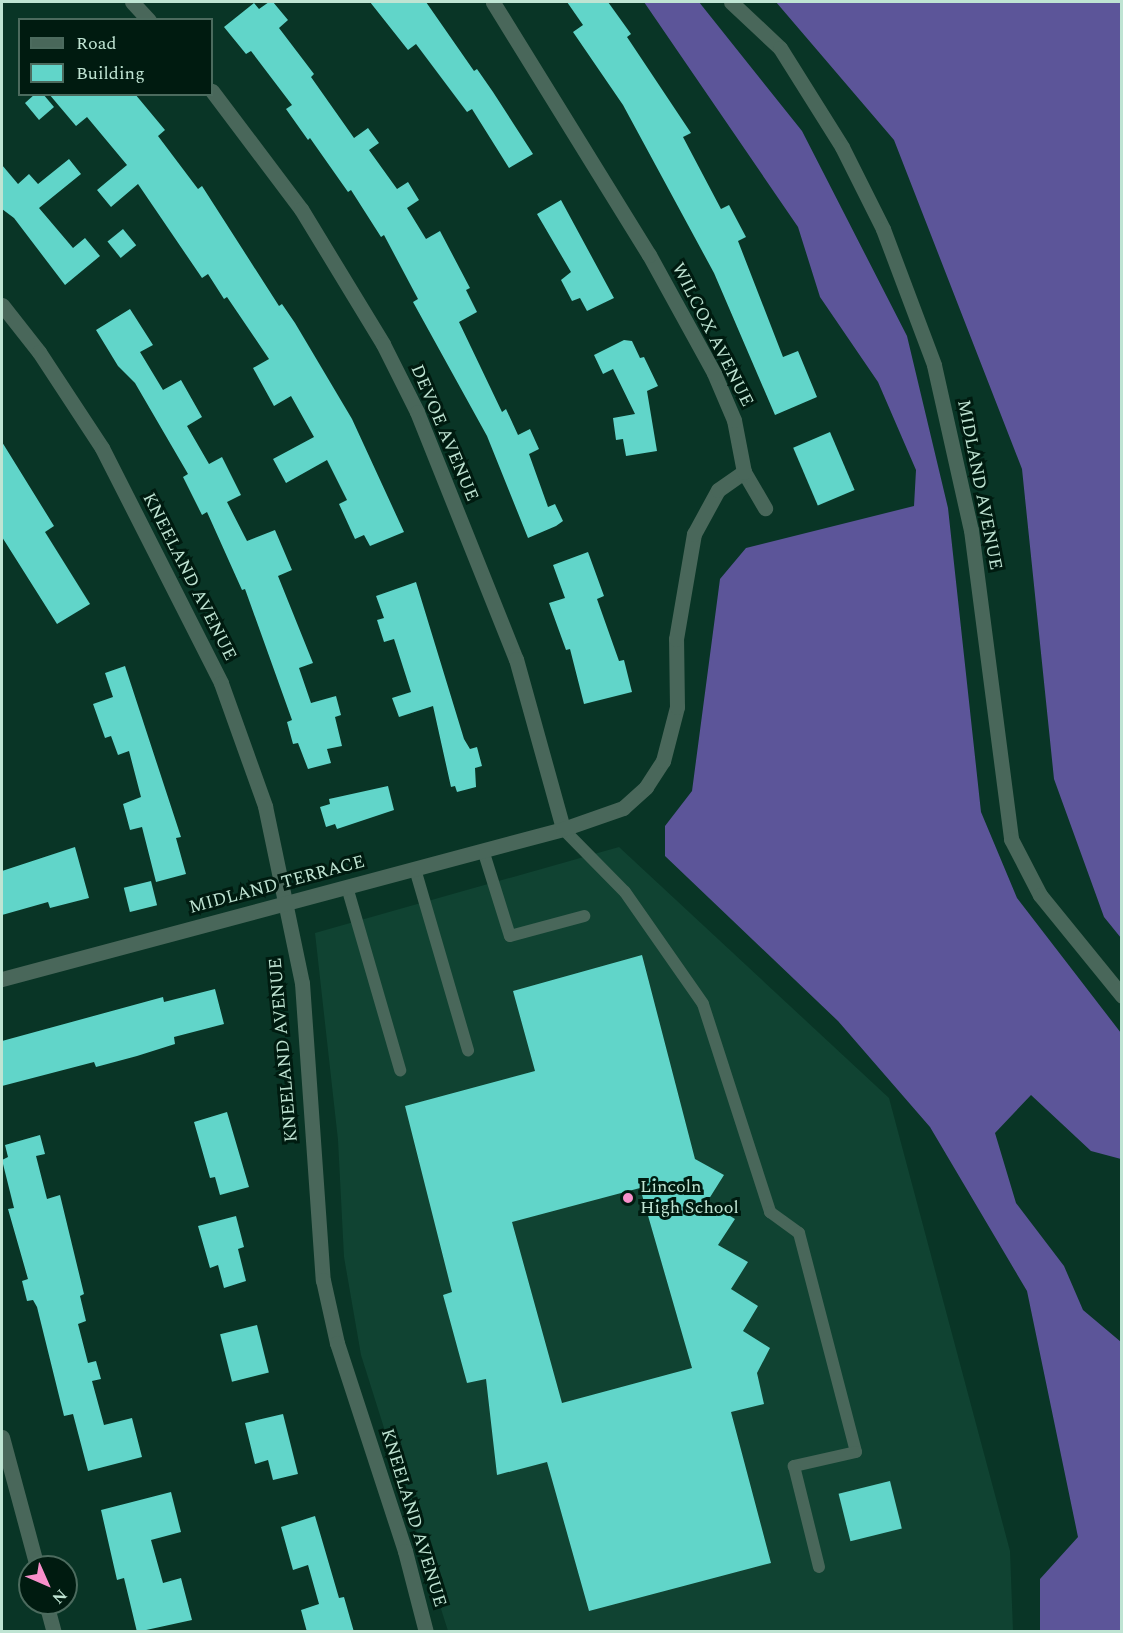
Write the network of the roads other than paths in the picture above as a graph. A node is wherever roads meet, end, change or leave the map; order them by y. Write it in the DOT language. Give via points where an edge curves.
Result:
graph roads {
  1 [pos="132,2"];
  2 [pos="493,2"];
  3 [pos="731,2"];
  4 [pos="147,18"];
  5 [pos="213,92"];
  6 [pos="2,305"];
  7 [pos="744,472"];
  8 [pos="765,508"];
  9 [pos="563,829"];
  10 [pos="483,850"];
  11 [pos="415,869"];
  12 [pos="347,887"];
  13 [pos="288,903"];
  14 [pos="584,916"];
  15 [pos="2,979"];
  16 [pos="1122,996"];
  17 [pos="468,1050"];
  18 [pos="400,1070"];
  19 [pos="2,1437"];
  20 [pos="34,1555"];
  21 [pos="819,1567"];
  22 [pos="49,1615"];
  23 [pos="54,1632"];
  24 [pos="426,1632"];
  1 -- 4 [label="street"];
  2 -- 7 [label="street, WILCOX AVENUE" via="649,255 714,374 734,420"];
  3 -- 16 [label="street, MIDLAND AVENUE" via="780,48 842,147 883,229 934,365 972,530 1011,839 1040,896"];
  5 -- 9 [label="street, DEVOE AVENUE" via="301,209 383,344 417,412 516,659"];
  6 -- 13 [label="street, KNEELAND AVENUE" via="39,352 102,448 221,683 265,806"];
  7 -- 8 [label="street, WILCOX AVENUE"];
  7 -- 9 [label="street" via="718,490 694,534 676,639 677,708 663,761 646,787 623,808"];
  9 -- 10 [label="street, MIDLAND TERRACE"];
  9 -- 21 [label="lane" via="625,892 704,1004 770,1212 799,1233 856,1452 794,1466"];
  10 -- 11 [label="street, MIDLAND TERRACE"];
  10 -- 14 [label="lane" via="510,936"];
  11 -- 12 [label="street, MIDLAND TERRACE"];
  11 -- 17 [label="lane"];
  12 -- 13 [label="street, MIDLAND TERRACE"];
  12 -- 18 [label="lane"];
  13 -- 15 [label="street, MIDLAND TERRACE"];
  13 -- 24 [label="street, KNEELAND AVENUE" via="302,983 323,1280 337,1343 405,1551"];
  19 -- 20 [label="street"];
  22 -- 23 [label="street"];
}
